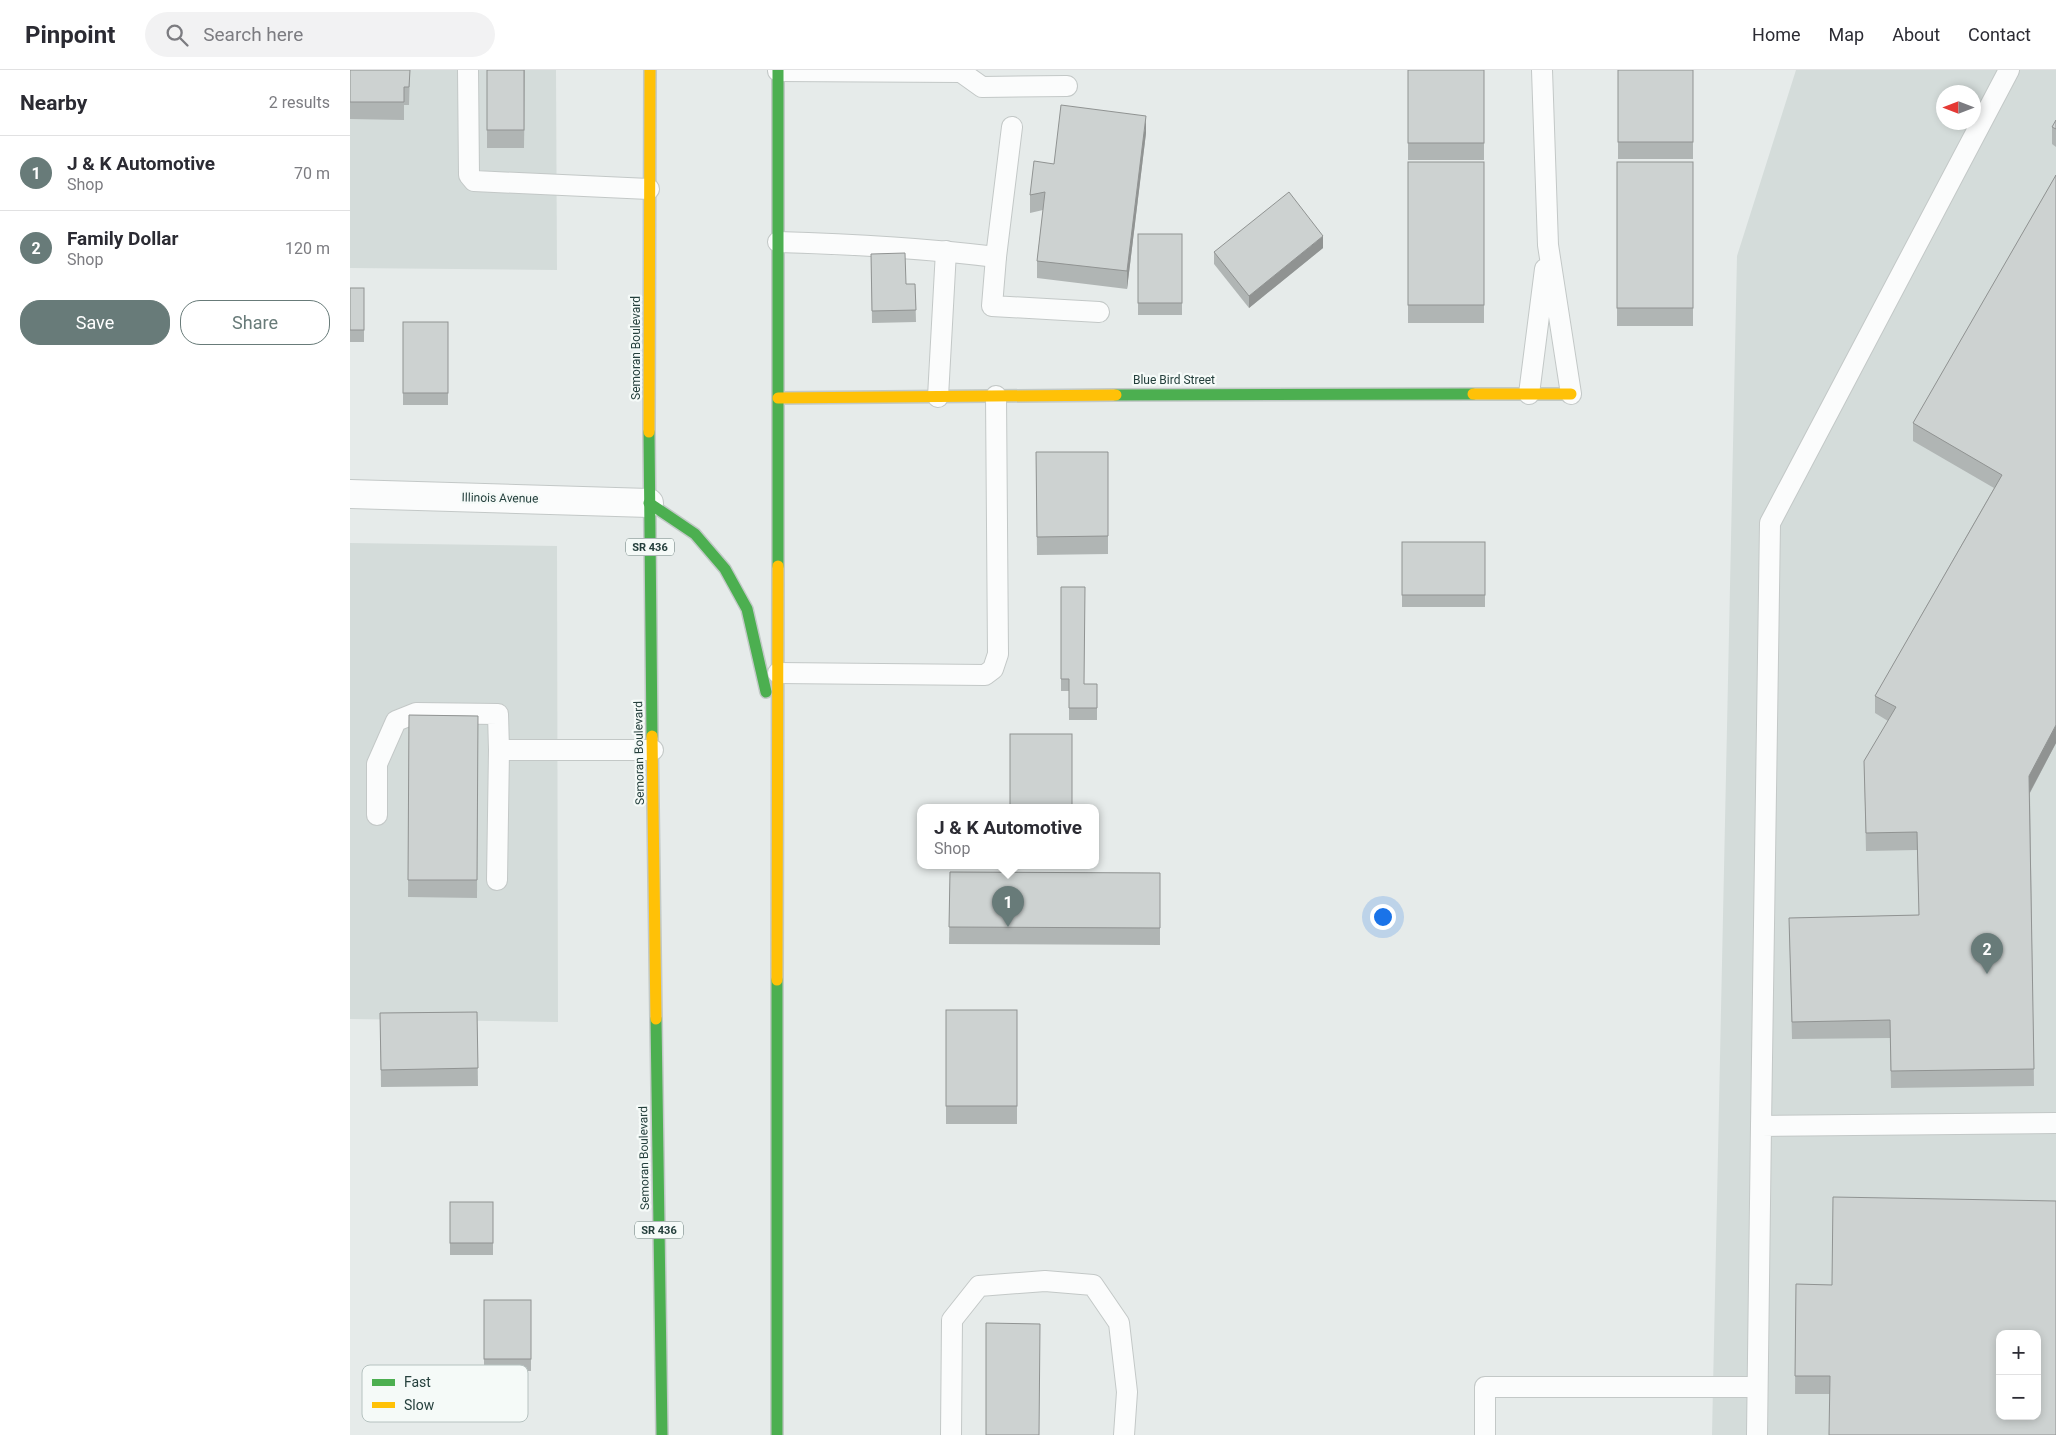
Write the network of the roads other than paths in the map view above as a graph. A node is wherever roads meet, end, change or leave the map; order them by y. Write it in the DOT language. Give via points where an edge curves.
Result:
graph roads {
  1 [pos="468,70"];
  2 [pos="650,70"];
  3 [pos="1542,70"];
  4 [pos="2009,70"];
  5 [pos="778,71"];
  6 [pos="961,71"];
  7 [pos="1067,86"];
  8 [pos="1012,127"];
  9 [pos="650,189"];
  10 [pos="778,242"];
  11 [pos="1548,245"];
  12 [pos="946,251"];
  13 [pos="996,258"];
  14 [pos="1099,312"];
  15 [pos="1529,394"];
  16 [pos="1571,394"];
  17 [pos="996,396"];
  18 [pos="938,397"];
  19 [pos="778,398"];
  20 [pos="350,494"];
  21 [pos="650,503"];
  22 [pos="778,673"];
  23 [pos="777,740"];
  24 [pos="499,750"];
  25 [pos="653,750"];
  26 [pos="377,815"];
  27 [pos="497,880"];
  28 [pos="2056,1123"];
  29 [pos="1760,1126"];
  30 [pos="1757,1388"];
  31 [pos="662,1435"];
  32 [pos="777,1435"];
  33 [pos="951,1435"];
  34 [pos="1124,1435"];
  35 [pos="1485,1435"];
  36 [pos="1757,1435"];
  1 -- 9 [label="lane" via="470,175 474,181"];
  2 -- 9 [label="main road, Semoran Boulevard / SR 436"];
  3 -- 11 [label="lane"];
  4 -- 29 [label="lane" via="1770,523"];
  5 -- 6 [label="lane"];
  5 -- 10 [label="main road"];
  6 -- 7 [label="lane" via="982,86"];
  8 -- 13 [label="lane"];
  9 -- 21 [label="main road, Semoran Boulevard / SR 436"];
  10 -- 12 [label="lane"];
  10 -- 19 [label="main road"];
  11 -- 15 [label="lane"];
  11 -- 16 [label="lane"];
  12 -- 13 [label="lane"];
  12 -- 18 [label="lane"];
  13 -- 14 [label="lane" via="992,306"];
  15 -- 16 [label="main road, Blue Bird Street"];
  15 -- 17 [label="main road, Blue Bird Street"];
  17 -- 18 [label="main road, Blue Bird Street"];
  17 -- 22 [label="lane" via="998,654 993,669 985,675"];
  18 -- 19 [label="main road, Blue Bird Street"];
  19 -- 22 [label="main road"];
  20 -- 21 [label="street, Illinois Avenue"];
  21 -- 23 [label="main road" via="695,534 725,569 747,608"];
  21 -- 25 [label="main road, Semoran Boulevard / SR 436"];
  22 -- 23 [label="main road"];
  23 -- 32 [label="main road"];
  24 -- 25 [label="lane"];
  24 -- 26 [label="lane" via="498,714 416,713 396,722 377,764"];
  24 -- 27 [label="lane"];
  25 -- 31 [label="main road, Semoran Boulevard / SR 436"];
  28 -- 29 [label="lane"];
  29 -- 30 [label="lane"];
  30 -- 35 [label="lane" via="1485,1388"];
  30 -- 36 [label="lane"];
  33 -- 34 [label="lane" via="952,1320 979,1286 1045,1281 1093,1285 1119,1323 1126,1392"];
}
